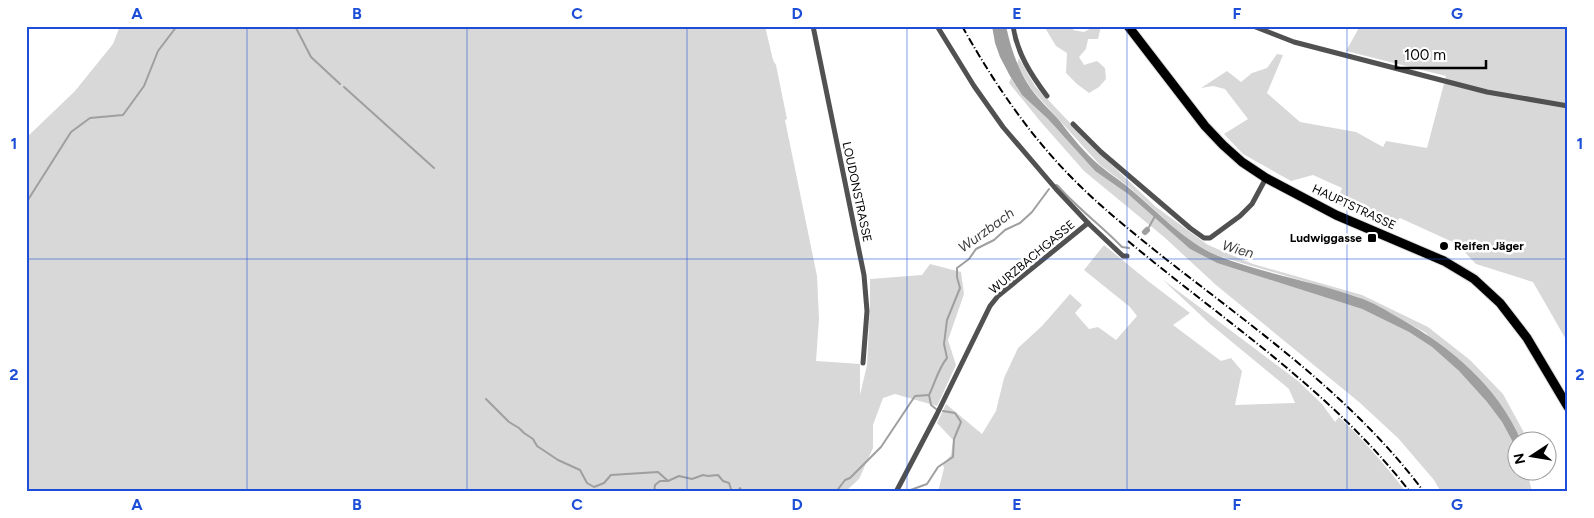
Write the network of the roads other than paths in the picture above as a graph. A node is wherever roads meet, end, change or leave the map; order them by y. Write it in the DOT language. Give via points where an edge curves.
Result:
graph roads {
  1 [pos="813,26"];
  2 [pos="937,26"];
  3 [pos="1013,26"];
  4 [pos="1128,26"];
  5 [pos="1253,26"];
  6 [pos="1047,96"];
  7 [pos="1568,106"];
  8 [pos="1073,124"];
  9 [pos="1266,178"];
  10 [pos="1088,223"];
  11 [pos="1127,256"];
  12 [pos="864,363"];
  13 [pos="1568,407"];
  14 [pos="896,492"];
  1 -- 12 [label="street, LOUDONSTRASSE" via="864,275 867,311"];
  2 -- 10 [label="street, WURZBACHGASSE" via="1003,127"];
  3 -- 6 [label="street" via="1020,53"];
  4 -- 9 [label="main road, HAUPTSTRASSE" via="1205,126 1238,159"];
  5 -- 7 [label="street" via="1294,42 1487,92"];
  8 -- 9 [label="street" via="1101,152 1204,238 1210,238 1240,216 1252,204"];
  9 -- 13 [label="main road, HAUPTSTRASSE" via="1336,215 1444,261 1474,279 1500,303 1527,338"];
  10 -- 11 [label="street" via="1123,256"];
  10 -- 14 [label="street, WURZBACHGASSE" via="990,306"];
}
